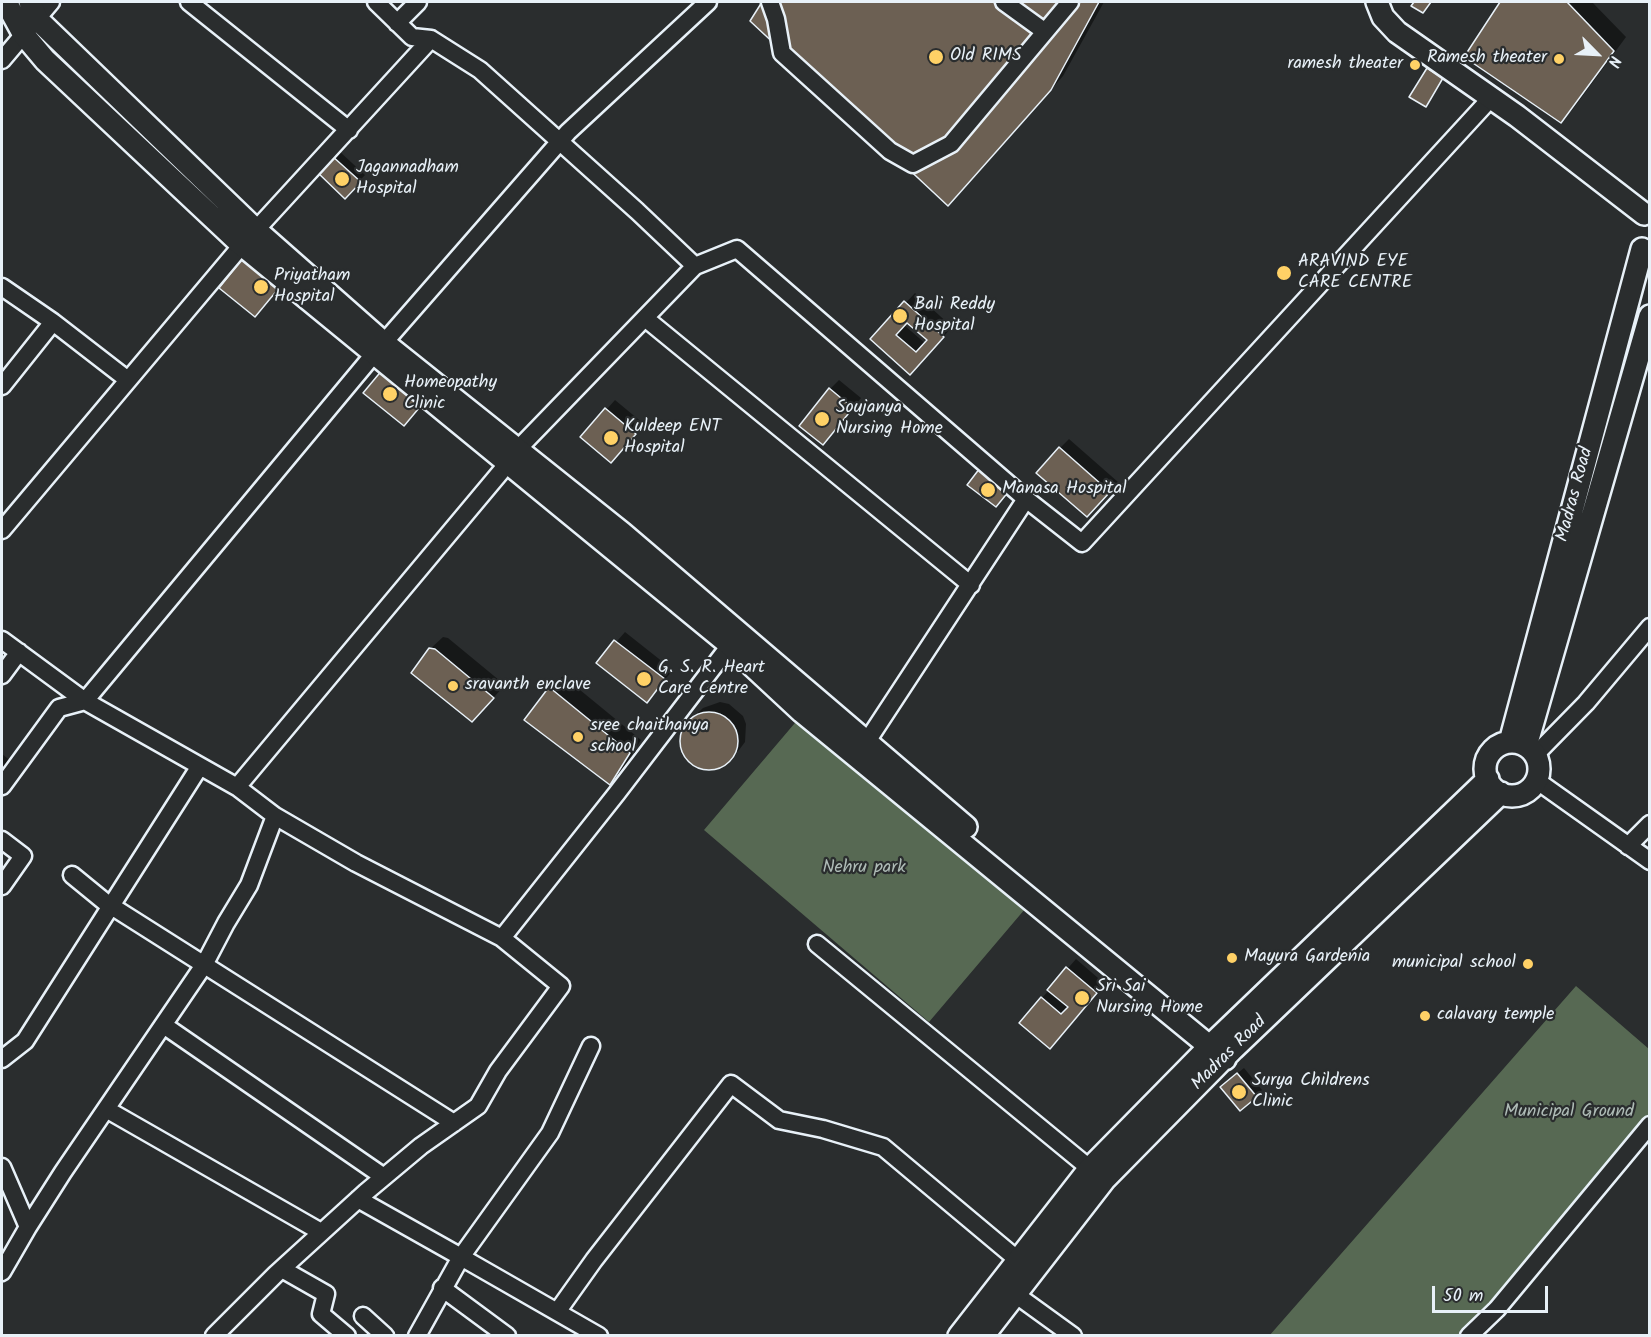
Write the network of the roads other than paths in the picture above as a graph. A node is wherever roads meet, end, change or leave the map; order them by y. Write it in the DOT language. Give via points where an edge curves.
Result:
graph roads {
  1 [pos="6,2"];
  2 [pos="51,2"];
  3 [pos="189,2"];
  4 [pos="376,2"];
  5 [pos="418,2"];
  6 [pos="708,2"];
  7 [pos="770,2"];
  8 [pos="1004,2"];
  9 [pos="1070,2"];
  10 [pos="1377,2"];
  11 [pos="30,19"];
  12 [pos="397,23"];
  13 [pos="1044,31"];
  14 [pos="431,39"];
  15 [pos="2,60"];
  16 [pos="1491,98"];
  17 [pos="349,130"];
  18 [pos="559,142"];
  19 [pos="1647,212"];
  20 [pos="249,237"];
  21 [pos="1646,252"];
  22 [pos="695,266"];
  23 [pos="2,286"];
  24 [pos="1650,316"];
  25 [pos="645,318"];
  26 [pos="52,322"];
  27 [pos="379,348"];
  28 [pos="128,380"];
  29 [pos="2,386"];
  30 [pos="513,456"];
  31 [pos="1026,500"];
  32 [pos="2,530"];
  33 [pos="971,585"];
  34 [pos="1650,627"];
  35 [pos="734,639"];
  36 [pos="2,640"];
  37 [pos="19,652"];
  38 [pos="2,675"];
  39 [pos="85,701"];
  40 [pos="1524,748"];
  41 [pos="862,750"];
  42 [pos="200,766"];
  43 [pos="1543,785"];
  44 [pos="2,786"];
  45 [pos="1494,786"];
  46 [pos="237,788"];
  47 [pos="275,816"];
  48 [pos="1650,824"];
  49 [pos="2,840"];
  50 [pos="1628,846"];
  51 [pos="1650,861"];
  52 [pos="72,875"];
  53 [pos="2,886"];
  54 [pos="112,905"];
  55 [pos="502,938"];
  56 [pos="817,944"];
  57 [pos="204,965"];
  58 [pos="165,1026"];
  59 [pos="591,1046"];
  60 [pos="1222,1048"];
  61 [pos="2,1059"];
  62 [pos="106,1109"];
  63 [pos="454,1123"];
  64 [pos="1650,1125"];
  65 [pos="2,1167"];
  66 [pos="1097,1174"];
  67 [pos="384,1177"];
  68 [pos="358,1199"];
  69 [pos="27,1227"];
  70 [pos="321,1232"];
  71 [pos="461,1257"];
  72 [pos="1018,1260"];
  73 [pos="282,1269"];
  74 [pos="2,1272"];
  75 [pos="442,1288"];
  76 [pos="1015,1294"];
  77 [pos="557,1312"];
  78 [pos="363,1316"];
  79 [pos="214,1335"];
  80 [pos="347,1335"];
  81 [pos="385,1335"];
  82 [pos="417,1335"];
  83 [pos="507,1335"];
  84 [pos="599,1335"];
  85 [pos="959,1335"];
  86 [pos="983,1335"];
  87 [pos="1073,1335"];
  88 [pos="1470,1335"];
  1 -- 11 [label="main road"];
  2 -- 11 [label="street"];
  3 -- 17 [label="street"];
  4 -- 12 [label="street"];
  5 -- 12 [label="street"];
  6 -- 18 [label="street"];
  7 -- 13 [label="street" via="782,53 890,151 914,164 951,144"];
  8 -- 13 [label="street"];
  9 -- 13 [label="street"];
  10 -- 16 [label="main road" via="1383,17 1397,32"];
  11 -- 15 [label="street"];
  11 -- 20 [label="main road" via="45,60"];
  12 -- 14 [label="street" via="412,37"];
  14 -- 17 [label="street"];
  14 -- 18 [label="street" via="480,70"];
  16 -- 19 [label="main road"];
  16 -- 31 [label="street" via="1082,543"];
  17 -- 20 [label="street"];
  18 -- 22 [label="street"];
  18 -- 27 [label="street"];
  19 -- 21 [label="main road, Madras Road" via="1637,231"];
  20 -- 27 [label="main road"];
  20 -- 28 [label="street"];
  21 -- 40 [label="main road, Madras Road"];
  22 -- 25 [label="street"];
  22 -- 31 [label="street" via="737,249"];
  23 -- 26 [label="street"];
  24 -- 40 [label="main road"];
  25 -- 30 [label="street"];
  25 -- 33 [label="street"];
  26 -- 28 [label="street"];
  26 -- 29 [label="street"];
  27 -- 30 [label="main road"];
  27 -- 39 [label="street"];
  28 -- 32 [label="street"];
  30 -- 35 [label="main road"];
  30 -- 46 [label="street"];
  31 -- 33 [label="street"];
  33 -- 41 [label="street"];
  34 -- 40 [label="street" via="1586,703"];
  35 -- 41 [label="main road" via="802,712"];
  35 -- 55 [label="street"];
  36 -- 37 [label="street"];
  37 -- 38 [label="street"];
  37 -- 39 [label="street"];
  39 -- 42 [label="street"];
  39 -- 44 [label="street" via="59,708"];
  40 -- 45 [label="main road" via="1494,749 1486,764"];
  40 -- 45 [label="main road" via="1539,768 1533,785 1519,795"];
  41 -- 60 [label="main road"];
  42 -- 46 [label="street"];
  42 -- 54 [label="street"];
  43 -- 50 [label="street"];
  45 -- 60 [label="main road, Madras Road"];
  46 -- 47 [label="street"];
  47 -- 55 [label="street"];
  47 -- 57 [label="street" via="249,885"];
  48 -- 50 [label="street"];
  49 -- 53 [label="street" via="23,856"];
  50 -- 51 [label="street"];
  52 -- 54 [label="street"];
  54 -- 57 [label="street"];
  54 -- 61 [label="street" via="26,1041"];
  55 -- 63 [label="street" via="561,986 498,1071 478,1106"];
  56 -- 66 [label="street"];
  57 -- 58 [label="street"];
  57 -- 63 [label="street"];
  58 -- 62 [label="street"];
  58 -- 67 [label="street"];
  59 -- 71 [label="street" via="550,1133"];
  60 -- 66 [label="main road, Madras Road"];
  62 -- 69 [label="street"];
  62 -- 70 [label="street"];
  63 -- 67 [label="street"];
  64 -- 88 [label="street" via="1497,1309"];
  65 -- 69 [label="street"];
  66 -- 72 [label="main road"];
  66 -- 76 [label="main road, Madras Road"];
  67 -- 68 [label="street"];
  68 -- 70 [label="street"];
  68 -- 71 [label="street"];
  69 -- 74 [label="street"];
  70 -- 73 [label="street"];
  71 -- 75 [label="street"];
  71 -- 77 [label="street"];
  72 -- 77 [label="street" via="883,1147 779,1120 731,1084"];
  72 -- 85 [label="main road"];
  73 -- 79 [label="street"];
  73 -- 80 [label="street" via="326,1294 321,1314"];
  75 -- 82 [label="street"];
  75 -- 83 [label="street"];
  76 -- 86 [label="main road, Madras Road"];
  76 -- 87 [label="street"];
  77 -- 84 [label="street"];
  78 -- 81 [label="street"];
}
